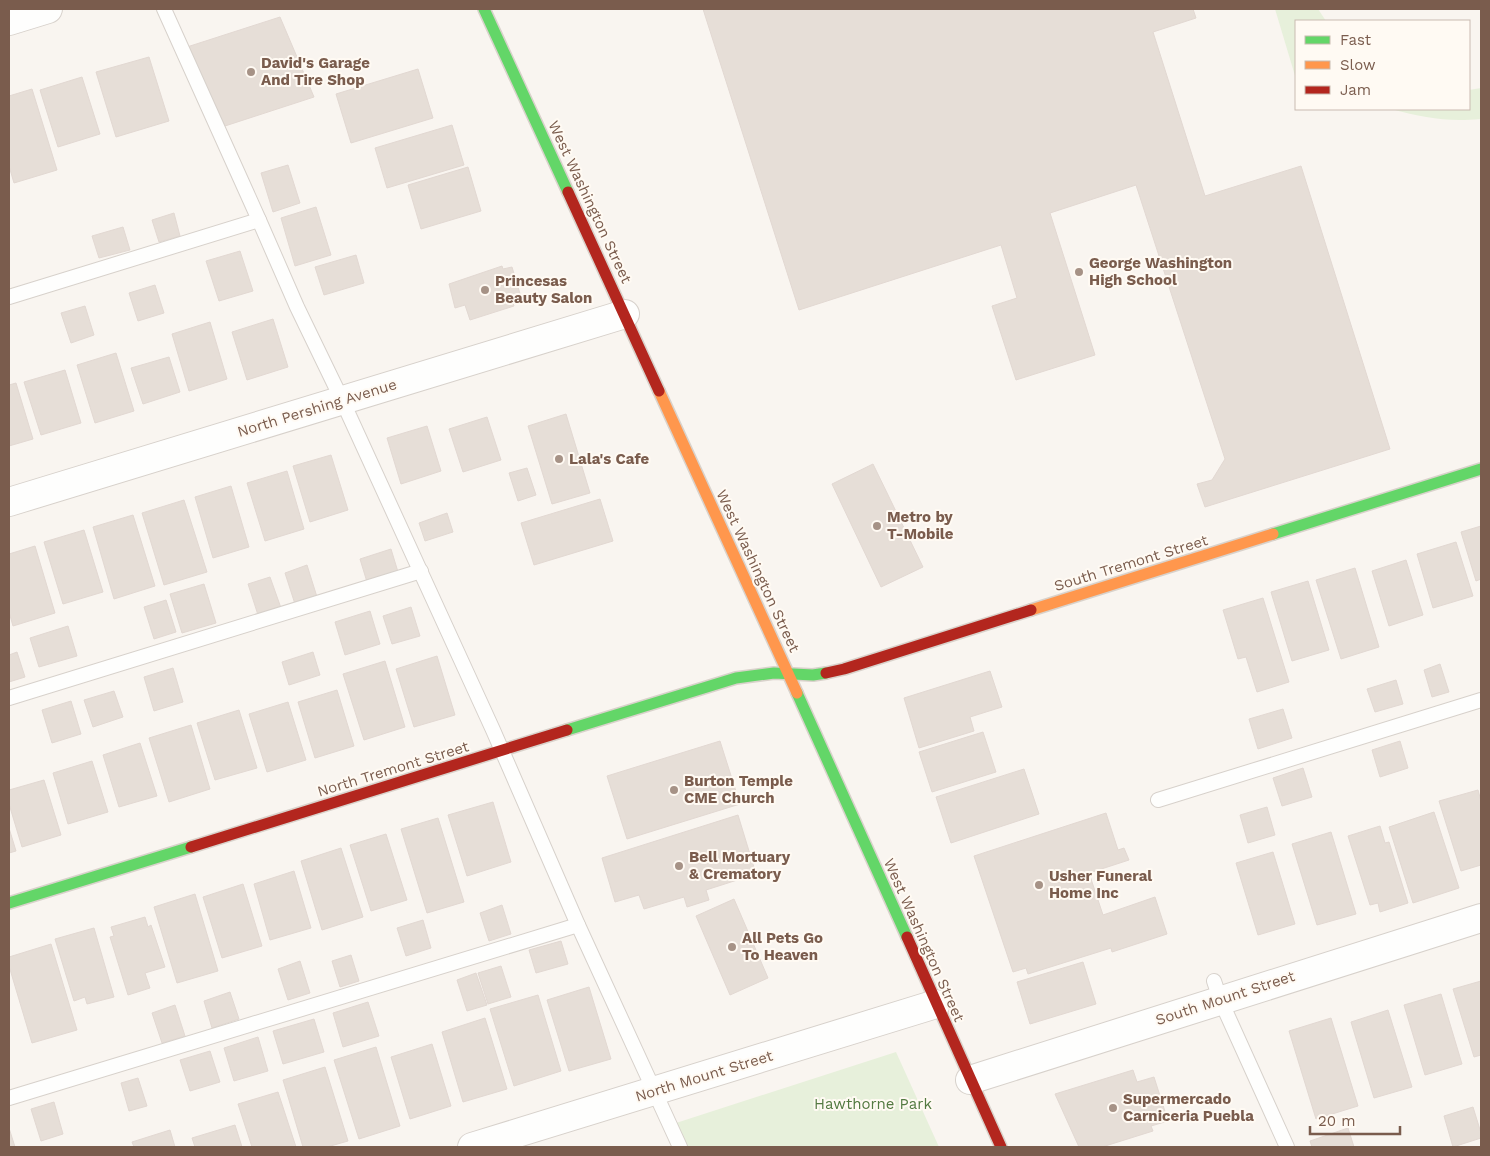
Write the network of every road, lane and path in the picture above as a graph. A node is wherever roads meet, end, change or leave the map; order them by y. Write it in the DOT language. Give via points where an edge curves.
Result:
graph roads {
  1 [pos="48,9"];
  2 [pos="164,9"];
  3 [pos="484,9"];
  4 [pos="9,21"];
  5 [pos="260,220"];
  6 [pos="9,297"];
  7 [pos="625,314"];
  8 [pos="342,400"];
  9 [pos="1481,469"];
  10 [pos="9,502"];
  11 [pos="420,571"];
  12 [pos="789,674"];
  13 [pos="9,698"];
  14 [pos="1481,700"];
  15 [pos="502,751"];
  16 [pos="1158,800"];
  17 [pos="9,903"];
  18 [pos="1481,918"];
  19 [pos="578,925"];
  20 [pos="1217,990"];
  21 [pos="936,1004"];
  22 [pos="970,1080"];
  23 [pos="655,1091"];
  24 [pos="9,1098"];
  25 [pos="472,1147"];
  26 [pos="680,1147"];
  27 [pos="1001,1147"];
  28 [pos="1287,1147"];
  1 -- 4 [label="street"];
  2 -- 5 [label="lane"];
  3 -- 7 [label="street, West Washington Street"];
  5 -- 6 [label="lane"];
  5 -- 8 [label="lane"];
  7 -- 8 [label="street, North Pershing Avenue"];
  7 -- 12 [label="street, West Washington Street"];
  8 -- 10 [label="street, North Pershing Avenue"];
  8 -- 11 [label="lane"];
  9 -- 12 [label="street, South Tremont Street" via="844,669 813,675"];
  11 -- 13 [label="lane"];
  11 -- 15 [label="lane"];
  12 -- 15 [label="street, North Tremont Street" via="736,678"];
  12 -- 21 [label="street, West Washington Street"];
  14 -- 16 [label="lane"];
  15 -- 17 [label="street, North Tremont Street"];
  15 -- 19 [label="lane"];
  18 -- 20 [label="street, South Mount Street"];
  19 -- 23 [label="lane"];
  19 -- 24 [label="lane"];
  20 -- 22 [label="street, South Mount Street"];
  20 -- 28 [label="lane"];
  21 -- 22 [label="street, West Washington Street"];
  21 -- 23 [label="street, North Mount Street"];
  22 -- 27 [label="street, West Washington Street"];
  23 -- 25 [label="street, North Mount Street"];
  23 -- 26 [label="lane"];
}
